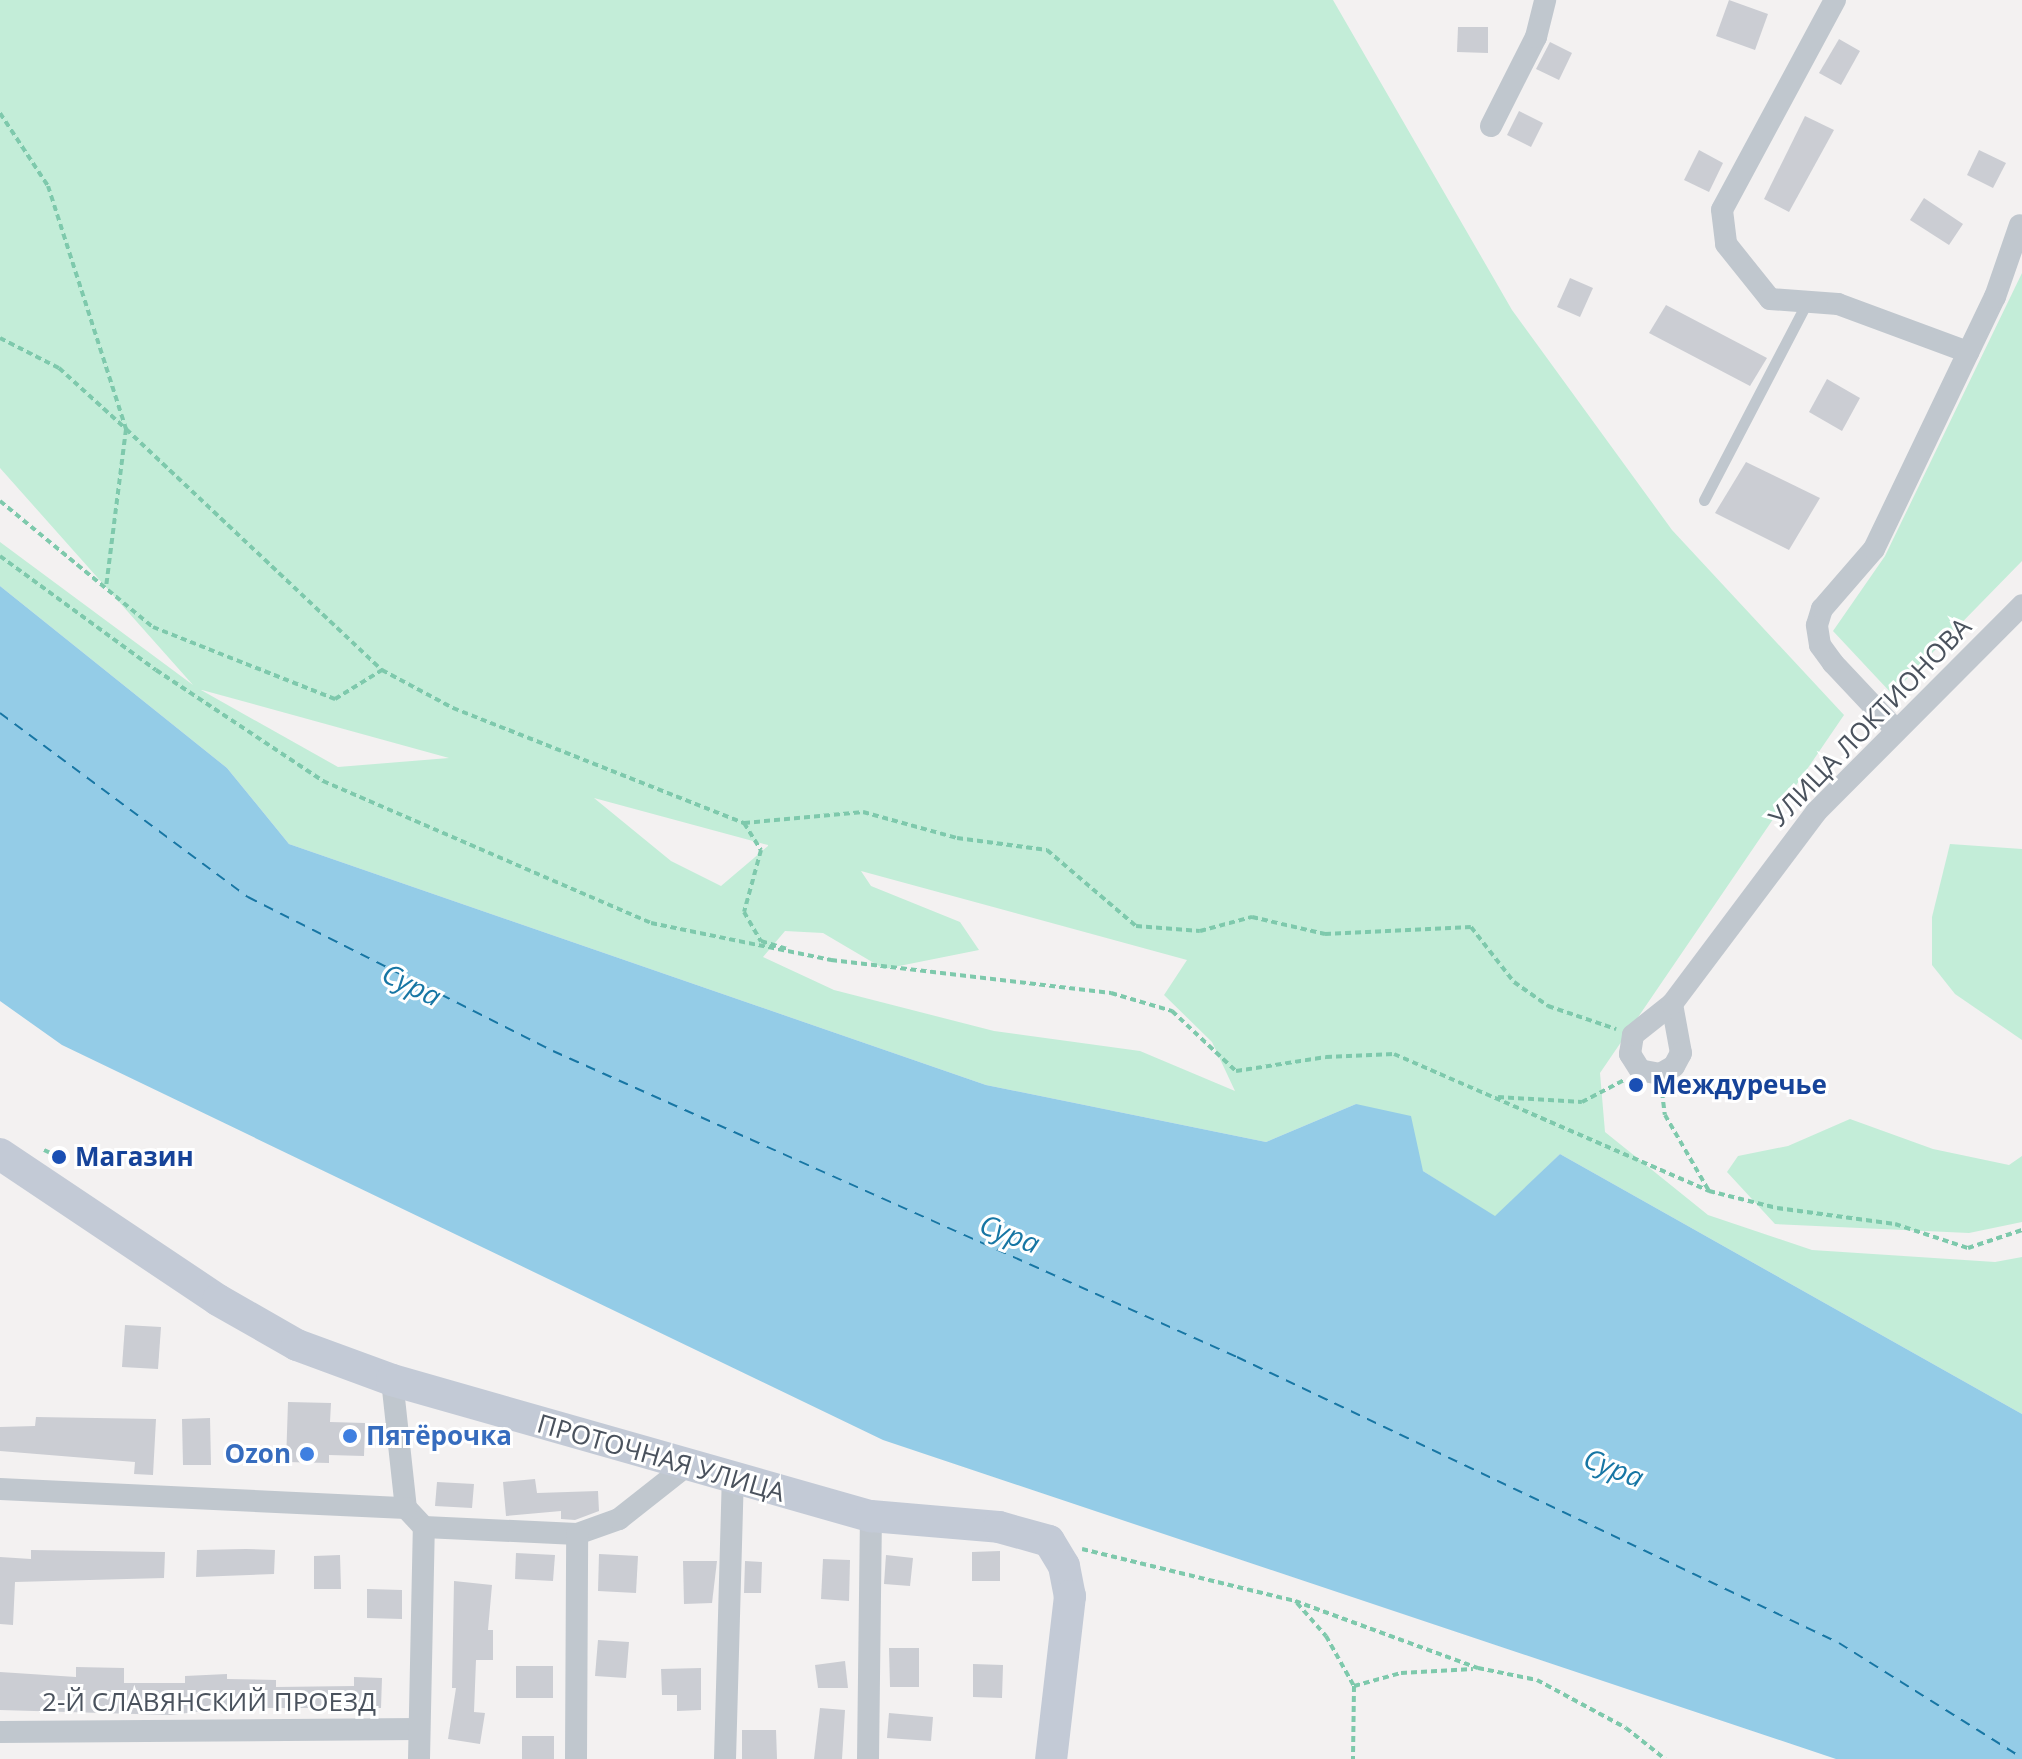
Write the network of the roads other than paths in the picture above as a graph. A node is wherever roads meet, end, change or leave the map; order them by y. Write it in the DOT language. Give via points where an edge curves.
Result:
graph roads {
  1 [pos="1542,0"];
  2 [pos="1835,0"];
  3 [pos="1491,126"];
  4 [pos="2020,225"];
  5 [pos="1807,301"];
  6 [pos="1968,352"];
  7 [pos="1704,500"];
  8 [pos="2022,605"];
  9 [pos="1895,729"];
  10 [pos="1672,1004"];
  11 [pos="0,1154"];
  12 [pos="392,1380"];
  13 [pos="686,1466"];
  14 [pos="733,1481"];
  15 [pos="0,1489"];
  16 [pos="406,1508"];
  17 [pos="871,1516"];
  18 [pos="424,1527"];
  19 [pos="577,1534"];
  20 [pos="419,1729"];
  21 [pos="0,1732"];
  22 [pos="419,1759"];
  23 [pos="576,1759"];
  24 [pos="725,1759"];
  25 [pos="868,1759"];
  26 [pos="1051,1759"];
  1 -- 3 [label="street" via="1536,37"];
  2 -- 5 [label="street" via="1722,210 1726,244 1770,299"];
  4 -- 6 [label="street"];
  5 -- 6 [label="street" via="1838,304"];
  5 -- 7 [label="lane"];
  6 -- 9 [label="street" via="1874,549 1822,609 1817,625 1820,645 1833,663"];
  8 -- 9 [label="street, УЛИЦА ЛОКТИОНОВА"];
  9 -- 10 [label="street, УЛИЦА ЛОКТИОНОВА" via="1816,812"];
  10 -- 10 [label="street, УЛИЦА ЛОКТИОНОВА" via="1681,1053 1674,1066 1646,1070 1630,1054 1633,1035"];
  11 -- 12 [label="main road, ПРОТОЧНАЯ УЛИЦА" via="244,1315 297,1345"];
  12 -- 13 [label="main road, ПРОТОЧНАЯ УЛИЦА"];
  12 -- 16 [label="street"];
  13 -- 14 [label="main road, ПРОТОЧНАЯ УЛИЦА"];
  13 -- 19 [label="street" via="619,1519"];
  14 -- 17 [label="main road, ПРОТОЧНАЯ УЛИЦА"];
  14 -- 24 [label="street"];
  15 -- 16 [label="street"];
  16 -- 18 [label="street"];
  17 -- 25 [label="street"];
  17 -- 26 [label="main road, ПРОТОЧНАЯ УЛИЦА" via="999,1527 1049,1541 1064,1566 1070,1596"];
  18 -- 19 [label="street"];
  18 -- 20 [label="street"];
  19 -- 23 [label="street"];
  20 -- 21 [label="street, 2-Й СЛАВЯНСКИЙ ПРОЕЗД"];
  20 -- 22 [label="street"];
}
